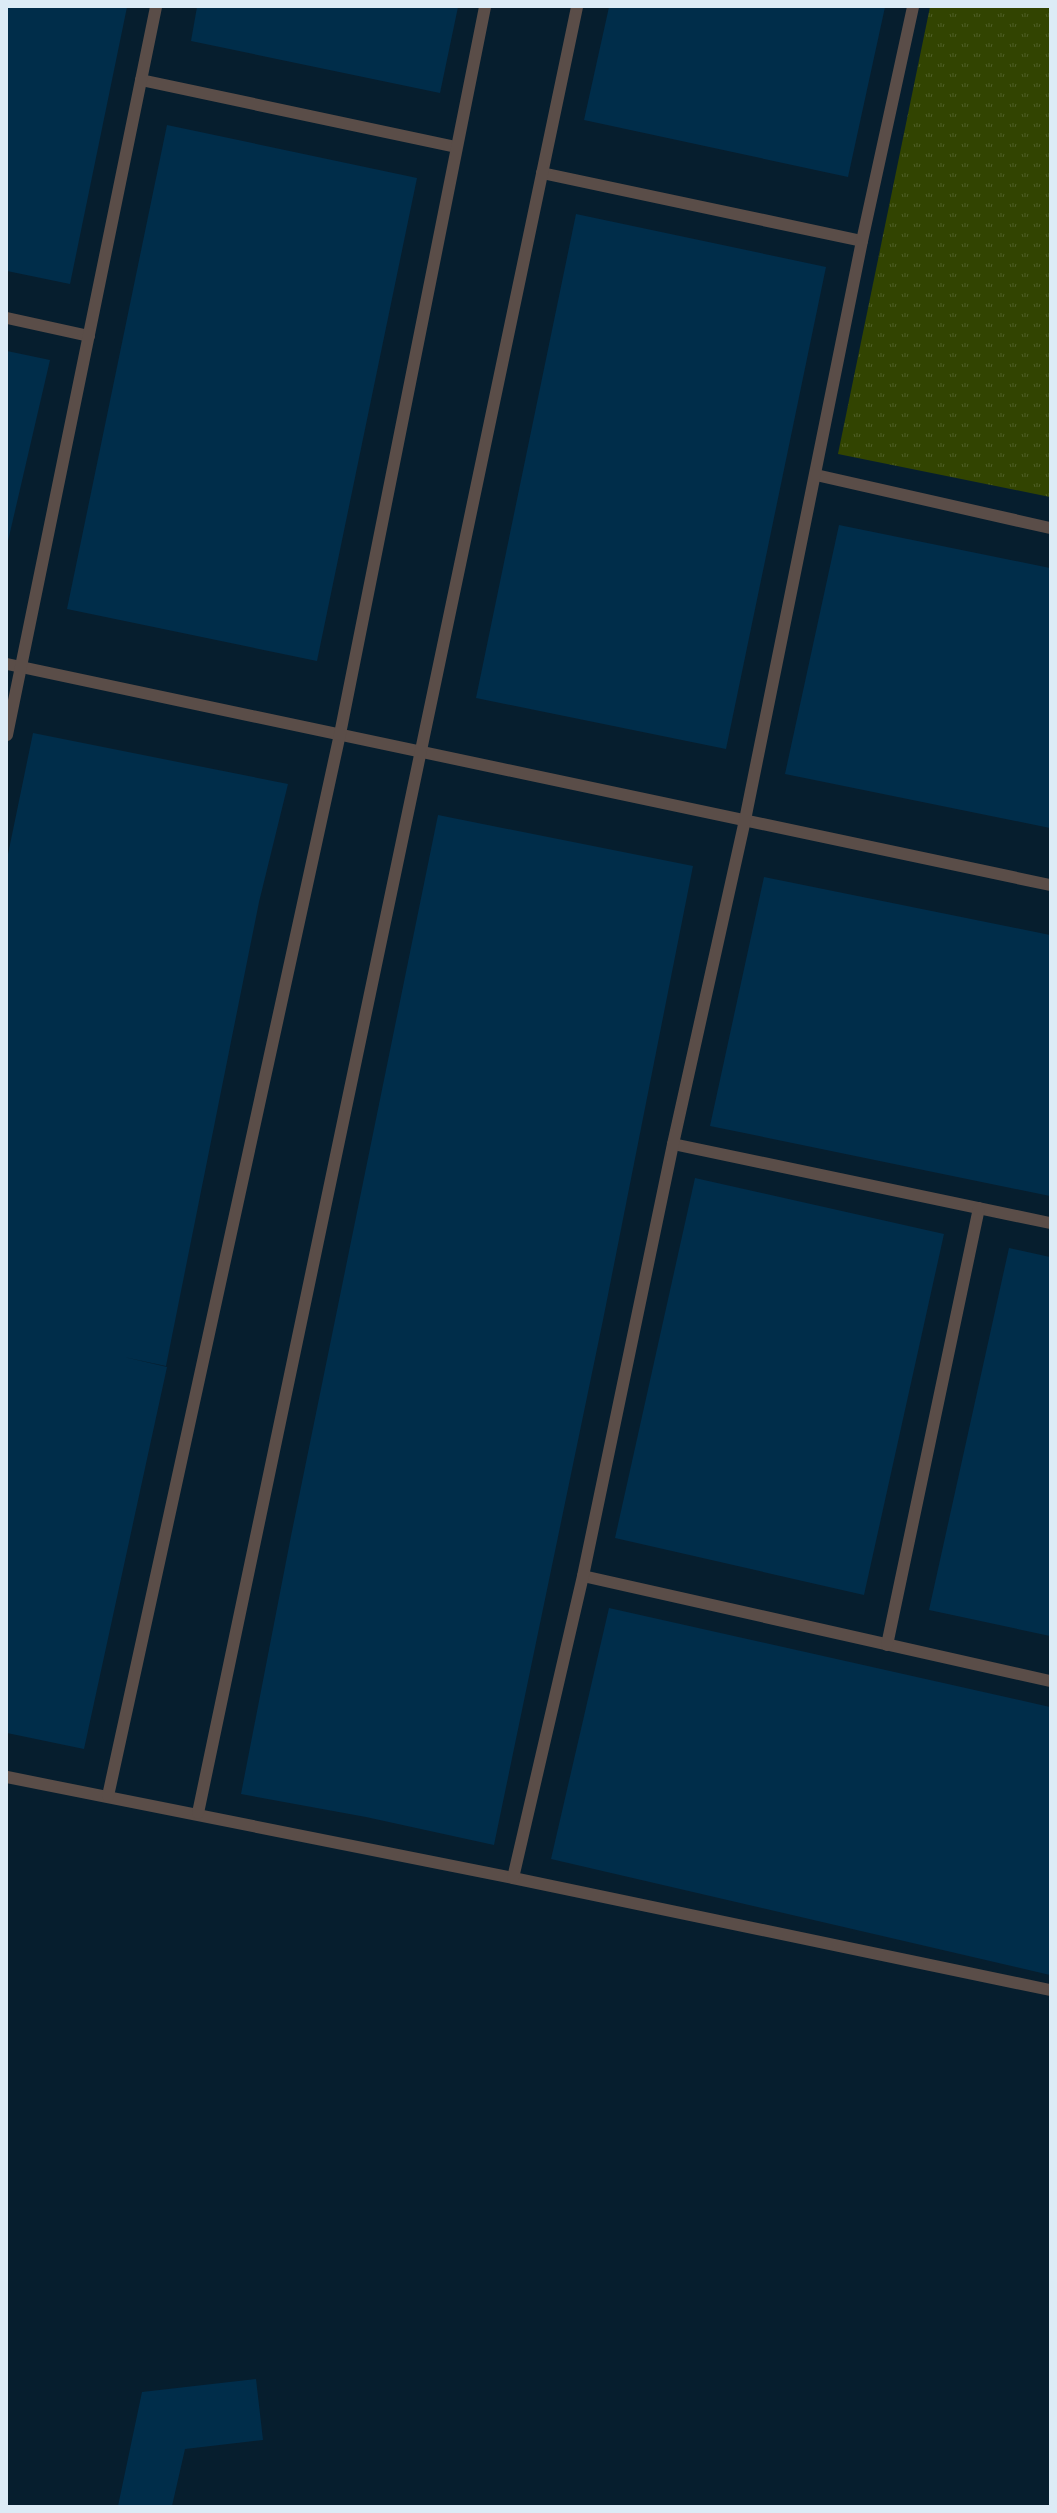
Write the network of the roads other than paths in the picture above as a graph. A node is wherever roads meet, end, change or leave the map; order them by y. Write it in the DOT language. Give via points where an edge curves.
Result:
graph roads {
  1 [pos="156,7"];
  2 [pos="485,7"];
  3 [pos="577,7"];
  4 [pos="913,7"];
  5 [pos="141,80"];
  6 [pos="456,147"];
  7 [pos="542,173"];
  8 [pos="862,241"];
  9 [pos="7,318"];
  10 [pos="89,336"];
  11 [pos="816,475"];
  12 [pos="1050,528"];
  13 [pos="7,664"];
  14 [pos="22,667"];
  15 [pos="340,734"];
  16 [pos="7,735"];
  17 [pos="421,752"];
  18 [pos="745,820"];
  19 [pos="1050,885"];
  20 [pos="673,1144"];
  21 [pos="979,1208"];
  22 [pos="1050,1223"];
  23 [pos="583,1576"];
  24 [pos="887,1645"];
  25 [pos="1050,1681"];
  26 [pos="7,1777"];
  27 [pos="108,1796"];
  28 [pos="198,1813"];
  29 [pos="513,1878"];
  30 [pos="1050,1990"];
  1 -- 5 [label="street"];
  2 -- 6 [label="street"];
  3 -- 7 [label="street"];
  4 -- 8 [label="street"];
  5 -- 6 [label="street"];
  5 -- 10 [label="street"];
  6 -- 15 [label="street"];
  7 -- 8 [label="street"];
  7 -- 17 [label="street"];
  8 -- 11 [label="street"];
  9 -- 10 [label="street"];
  10 -- 14 [label="street"];
  11 -- 12 [label="street"];
  11 -- 18 [label="street"];
  13 -- 14 [label="street"];
  14 -- 15 [label="street"];
  14 -- 16 [label="street"];
  15 -- 17 [label="street"];
  15 -- 27 [label="street"];
  17 -- 18 [label="street"];
  17 -- 28 [label="street"];
  18 -- 19 [label="street"];
  18 -- 20 [label="street"];
  20 -- 21 [label="street"];
  20 -- 23 [label="street"];
  21 -- 22 [label="street"];
  21 -- 24 [label="street"];
  23 -- 24 [label="street"];
  23 -- 29 [label="street"];
  24 -- 25 [label="street"];
  26 -- 27 [label="street"];
  27 -- 28 [label="street"];
  28 -- 29 [label="street"];
  29 -- 30 [label="street"];
}
